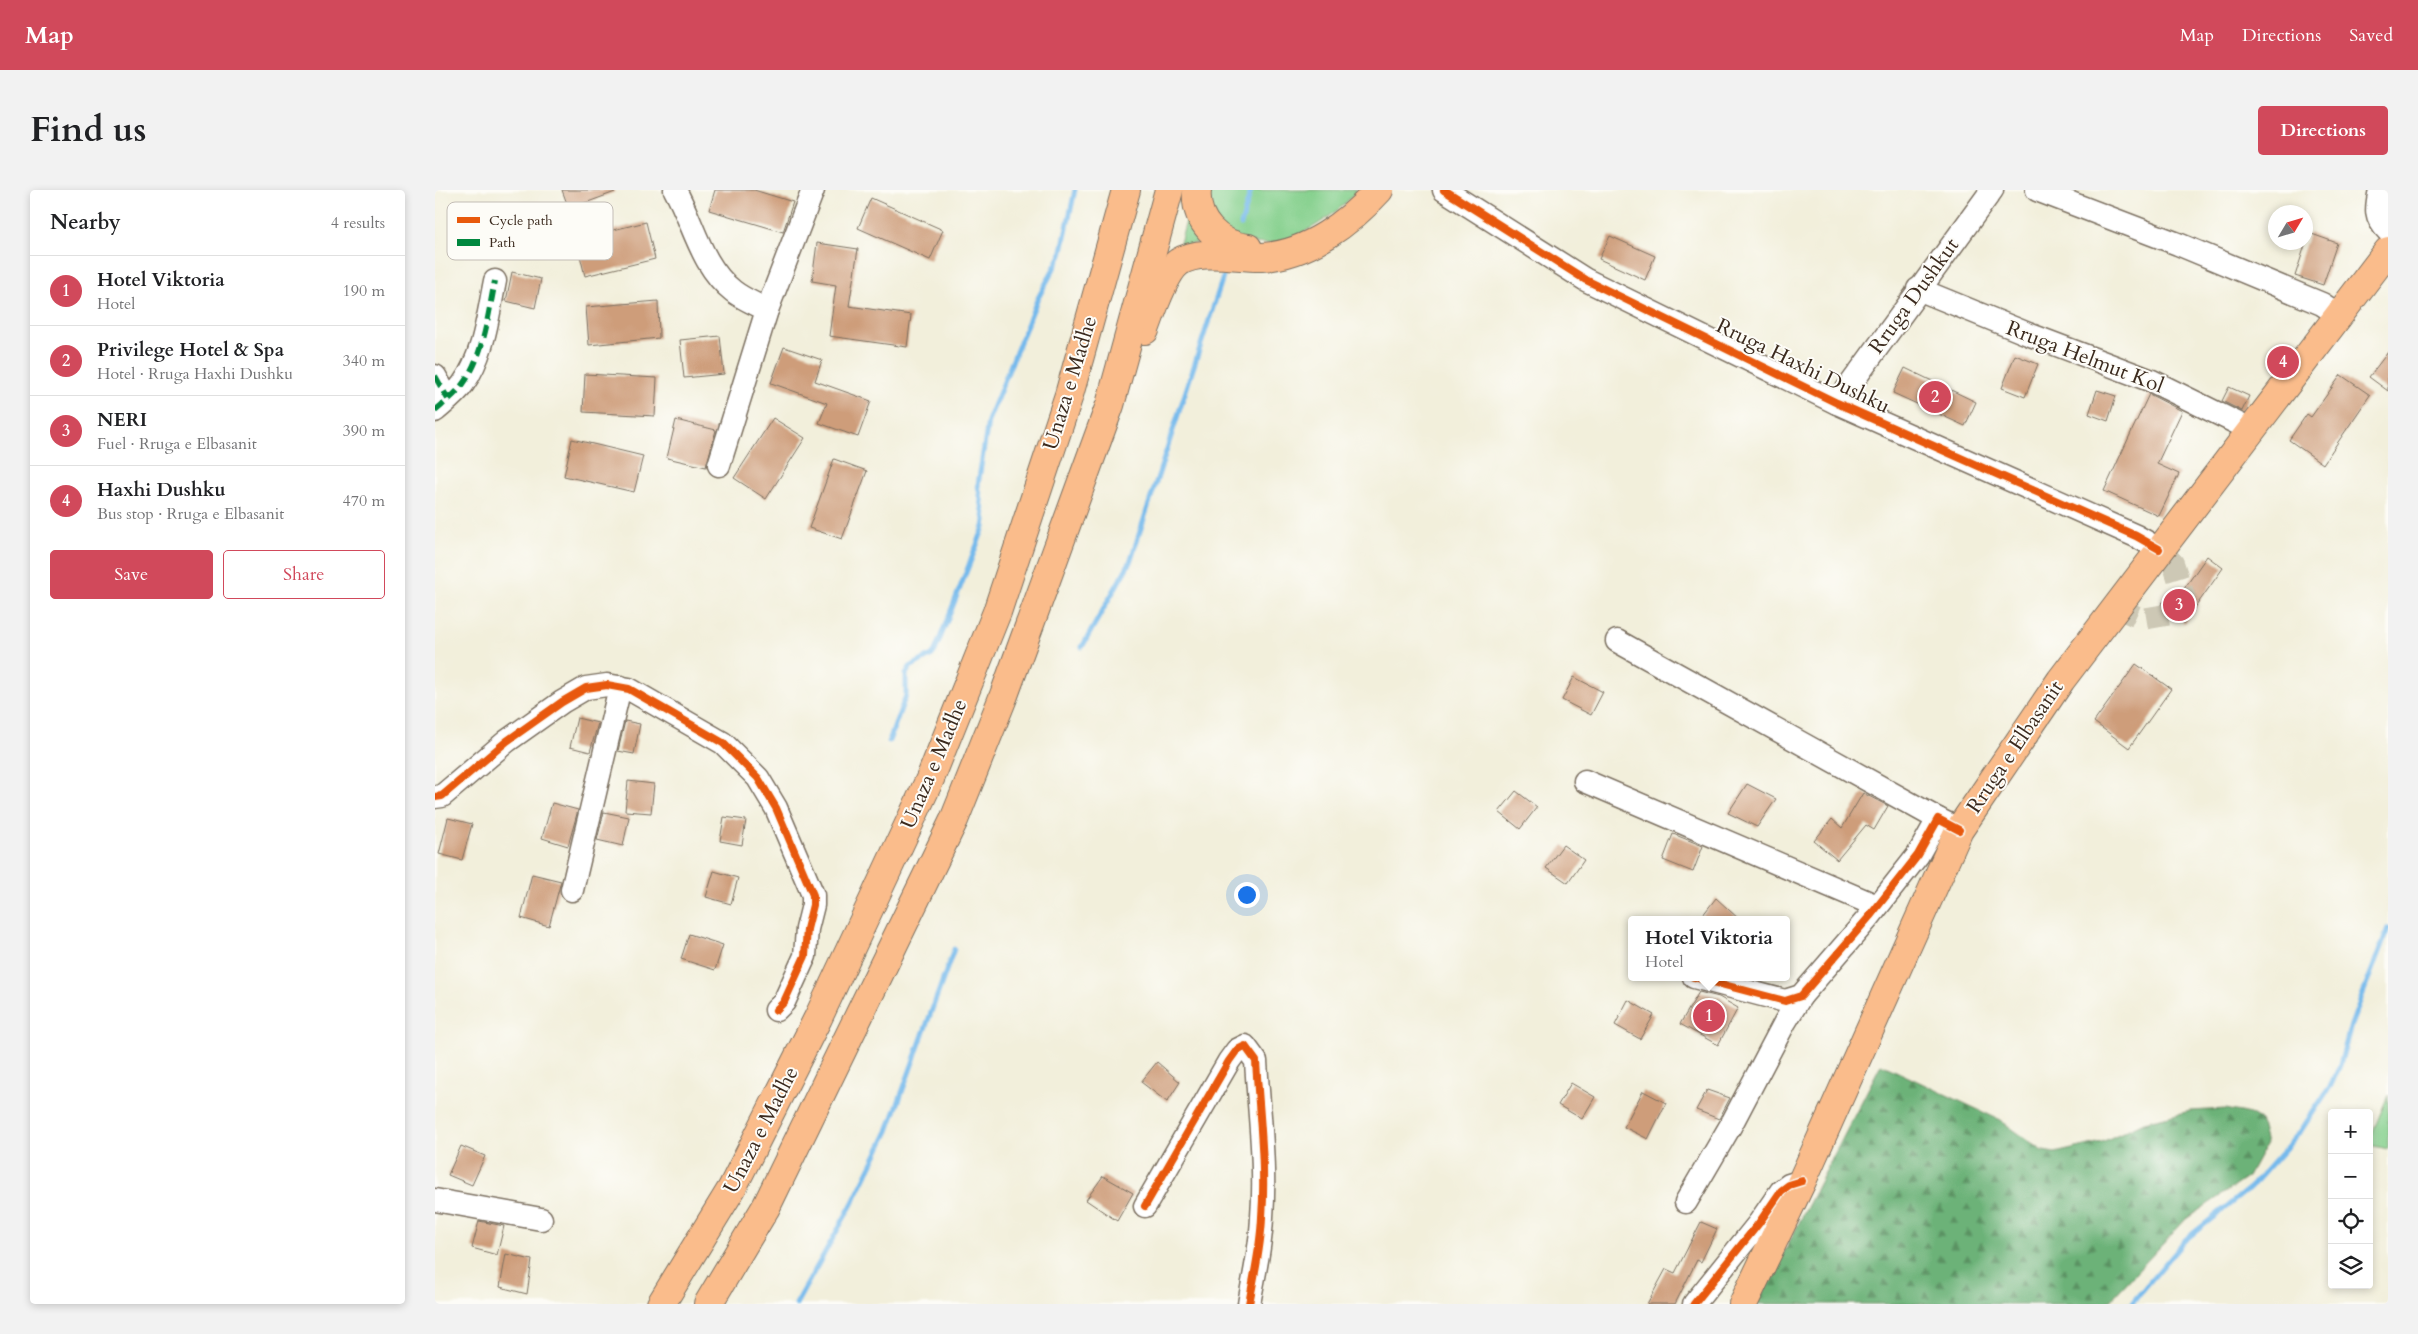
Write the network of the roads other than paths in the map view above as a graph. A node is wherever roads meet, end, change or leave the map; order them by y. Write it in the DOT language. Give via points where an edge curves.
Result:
graph roads {
  1 [pos="675,190"];
  2 [pos="813,190"];
  3 [pos="1110,190"];
  4 [pos="1126,190"];
  5 [pos="1169,190"];
  6 [pos="1197,190"];
  7 [pos="1365,190"];
  8 [pos="1379,190"];
  9 [pos="1444,190"];
  10 [pos="1992,190"];
  11 [pos="2037,190"];
  12 [pos="2380,190"];
  13 [pos="2388,230"];
  14 [pos="2388,251"];
  15 [pos="495,281"];
  16 [pos="1918,290"];
  17 [pos="767,310"];
  18 [pos="2340,316"];
  19 [pos="435,376"];
  20 [pos="1069,395"];
  21 [pos="1837,403"];
  22 [pos="441,405"];
  23 [pos="1110,405"];
  24 [pos="2251,430"];
  25 [pos="719,465"];
  26 [pos="2159,549"];
  27 [pos="1617,641"];
  28 [pos="620,688"];
  29 [pos="1585,781"];
  30 [pos="435,797"];
  31 [pos="1949,824"];
  32 [pos="572,890"];
  33 [pos="1877,906"];
  34 [pos="1709,981"];
  35 [pos="1801,996"];
  36 [pos="776,1010"];
  37 [pos="1802,1181"];
  38 [pos="435,1200"];
  39 [pos="1686,1202"];
  40 [pos="1145,1206"];
  41 [pos="541,1219"];
  42 [pos="661,1304"];
  43 [pos="708,1304"];
  44 [pos="1249,1304"];
  45 [pos="1694,1304"];
  46 [pos="1743,1304"];
  1 -- 17 [label="street" via="706,260 717,276 734,292"];
  2 -- 17 [label="street"];
  3 -- 20 [label="main road" via="1102,238 1085,302"];
  4 -- 20 [label="main road, Unaza e Madhe"];
  5 -- 23 [label="main road, Unaza e Madhe"];
  6 -- 7 [label="main road" via="1196,201 1201,217 1210,231 1223,241 1261,250 1280,248 1316,232 1349,209"];
  8 -- 23 [label="main road" via="1332,232 1290,252 1263,257 1215,254 1179,262 1170,273"];
  9 -- 21 [label="street, Rruga Haxhi Dushku" via="1586,280"];
  10 -- 16 [label="street, Rruga Dushkut"];
  11 -- 18 [label="street" via="2205,255 2322,304"];
  12 -- 13 [label="street" via="2377,216"];
  14 -- 18 [label="main road, Rruga e Elbasanit"];
  15 -- 22 [label="street" via="485,332 471,369 463,385"];
  16 -- 21 [label="street, Rruga Dushkut"];
  16 -- 24 [label="street, Rruga Helmut Kol" via="2152,381"];
  17 -- 25 [label="street"];
  18 -- 24 [label="main road, Rruga e Elbasanit"];
  19 -- 22 [label="street"];
  20 -- 42 [label="main road, Unaza e Madhe" via="997,612 930,779 818,1018 732,1188"];
  21 -- 26 [label="street, Rruga Haxhi Dushku"];
  23 -- 43 [label="main road, Unaza e Madhe" via="1004,695 953,820 766,1207"];
  24 -- 26 [label="main road, Rruga e Elbasanit"];
  26 -- 31 [label="main road, Rruga e Elbasanit" via="2039,711"];
  27 -- 31 [label="street"];
  28 -- 30 [label="street" via="607,685 586,688 562,702 507,741 442,796"];
  28 -- 32 [label="street"];
  28 -- 36 [label="street" via="629,689 723,743 758,778 777,808 810,887 813,906 805,956 784,1002"];
  29 -- 33 [label="street"];
  31 -- 33 [label="street" via="1918,855"];
  31 -- 37 [label="main road, Rruga e Elbasanit"];
  33 -- 35 [label="street"];
  34 -- 35 [label="street" via="1785,1001"];
  35 -- 39 [label="street"];
  37 -- 45 [label="street" via="1781,1191"];
  37 -- 46 [label="main road, Rruga e Elbasanit"];
  38 -- 41 [label="street"];
  40 -- 44 [label="street" via="1229,1061 1237,1050 1245,1046 1256,1061 1262,1191 1259,1253"];
}
